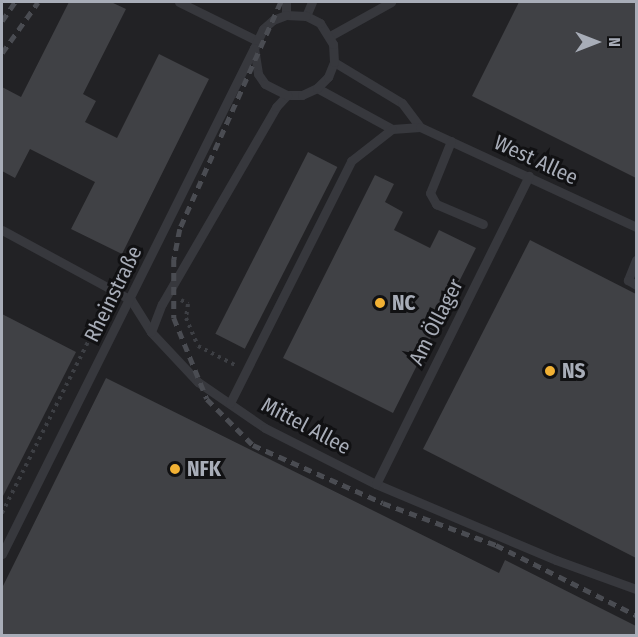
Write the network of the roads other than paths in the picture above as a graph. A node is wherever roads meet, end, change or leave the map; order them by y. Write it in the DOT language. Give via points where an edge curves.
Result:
graph roads {
  1 [pos="179,2"];
  2 [pos="286,2"];
  3 [pos="312,2"];
  4 [pos="391,2"];
  5 [pos="286,15"];
  6 [pos="306,16"];
  7 [pos="330,36"];
  8 [pos="255,44"];
  9 [pos="334,62"];
  10 [pos="317,88"];
  11 [pos="287,95"];
  12 [pos="420,127"];
  13 [pos="392,129"];
  14 [pos="451,141"];
  15 [pos="529,176"];
  16 [pos="483,224"];
  17 [pos="636,227"];
  18 [pos="2,230"];
  19 [pos="636,260"];
  20 [pos="636,285"];
  21 [pos="131,300"];
  22 [pos="151,332"];
  23 [pos="230,403"];
  24 [pos="376,484"];
  25 [pos="2,554"];
  26 [pos="636,589"];
  1 -- 8 [label="lane"];
  2 -- 5 [label="lane"];
  3 -- 6 [label="lane"];
  4 -- 7 [label="lane"];
  5 -- 6 [label="lane"];
  5 -- 8 [label="lane" via="273,20"];
  6 -- 7 [label="lane" via="320,23"];
  7 -- 9 [label="lane"];
  8 -- 11 [label="lane" via="258,74 265,84"];
  8 -- 21 [label="lane, Rheinstraße"];
  9 -- 10 [label="lane"];
  9 -- 12 [label="lane, West Allee" via="402,103"];
  10 -- 11 [label="lane" via="302,95"];
  10 -- 13 [label="lane"];
  11 -- 22 [label="lane" via="276,107 162,304"];
  12 -- 13 [label="lane, West Allee"];
  12 -- 14 [label="lane, West Allee"];
  13 -- 23 [label="lane" via="351,160"];
  14 -- 15 [label="lane, West Allee"];
  14 -- 16 [label="lane" via="430,194 436,204"];
  15 -- 17 [label="lane, West Allee"];
  15 -- 24 [label="lane, Am Öllager"];
  18 -- 21 [label="lane, Mittel Allee"];
  19 -- 20 [label="lane" via="628,280"];
  21 -- 22 [label="lane, Mittel Allee"];
  21 -- 25 [label="lane, Rheinstraße"];
  22 -- 23 [label="lane, Mittel Allee" via="198,382"];
  23 -- 24 [label="lane, Mittel Allee" via="265,428"];
  24 -- 26 [label="lane, Mittel Allee" via="556,560"];
}
